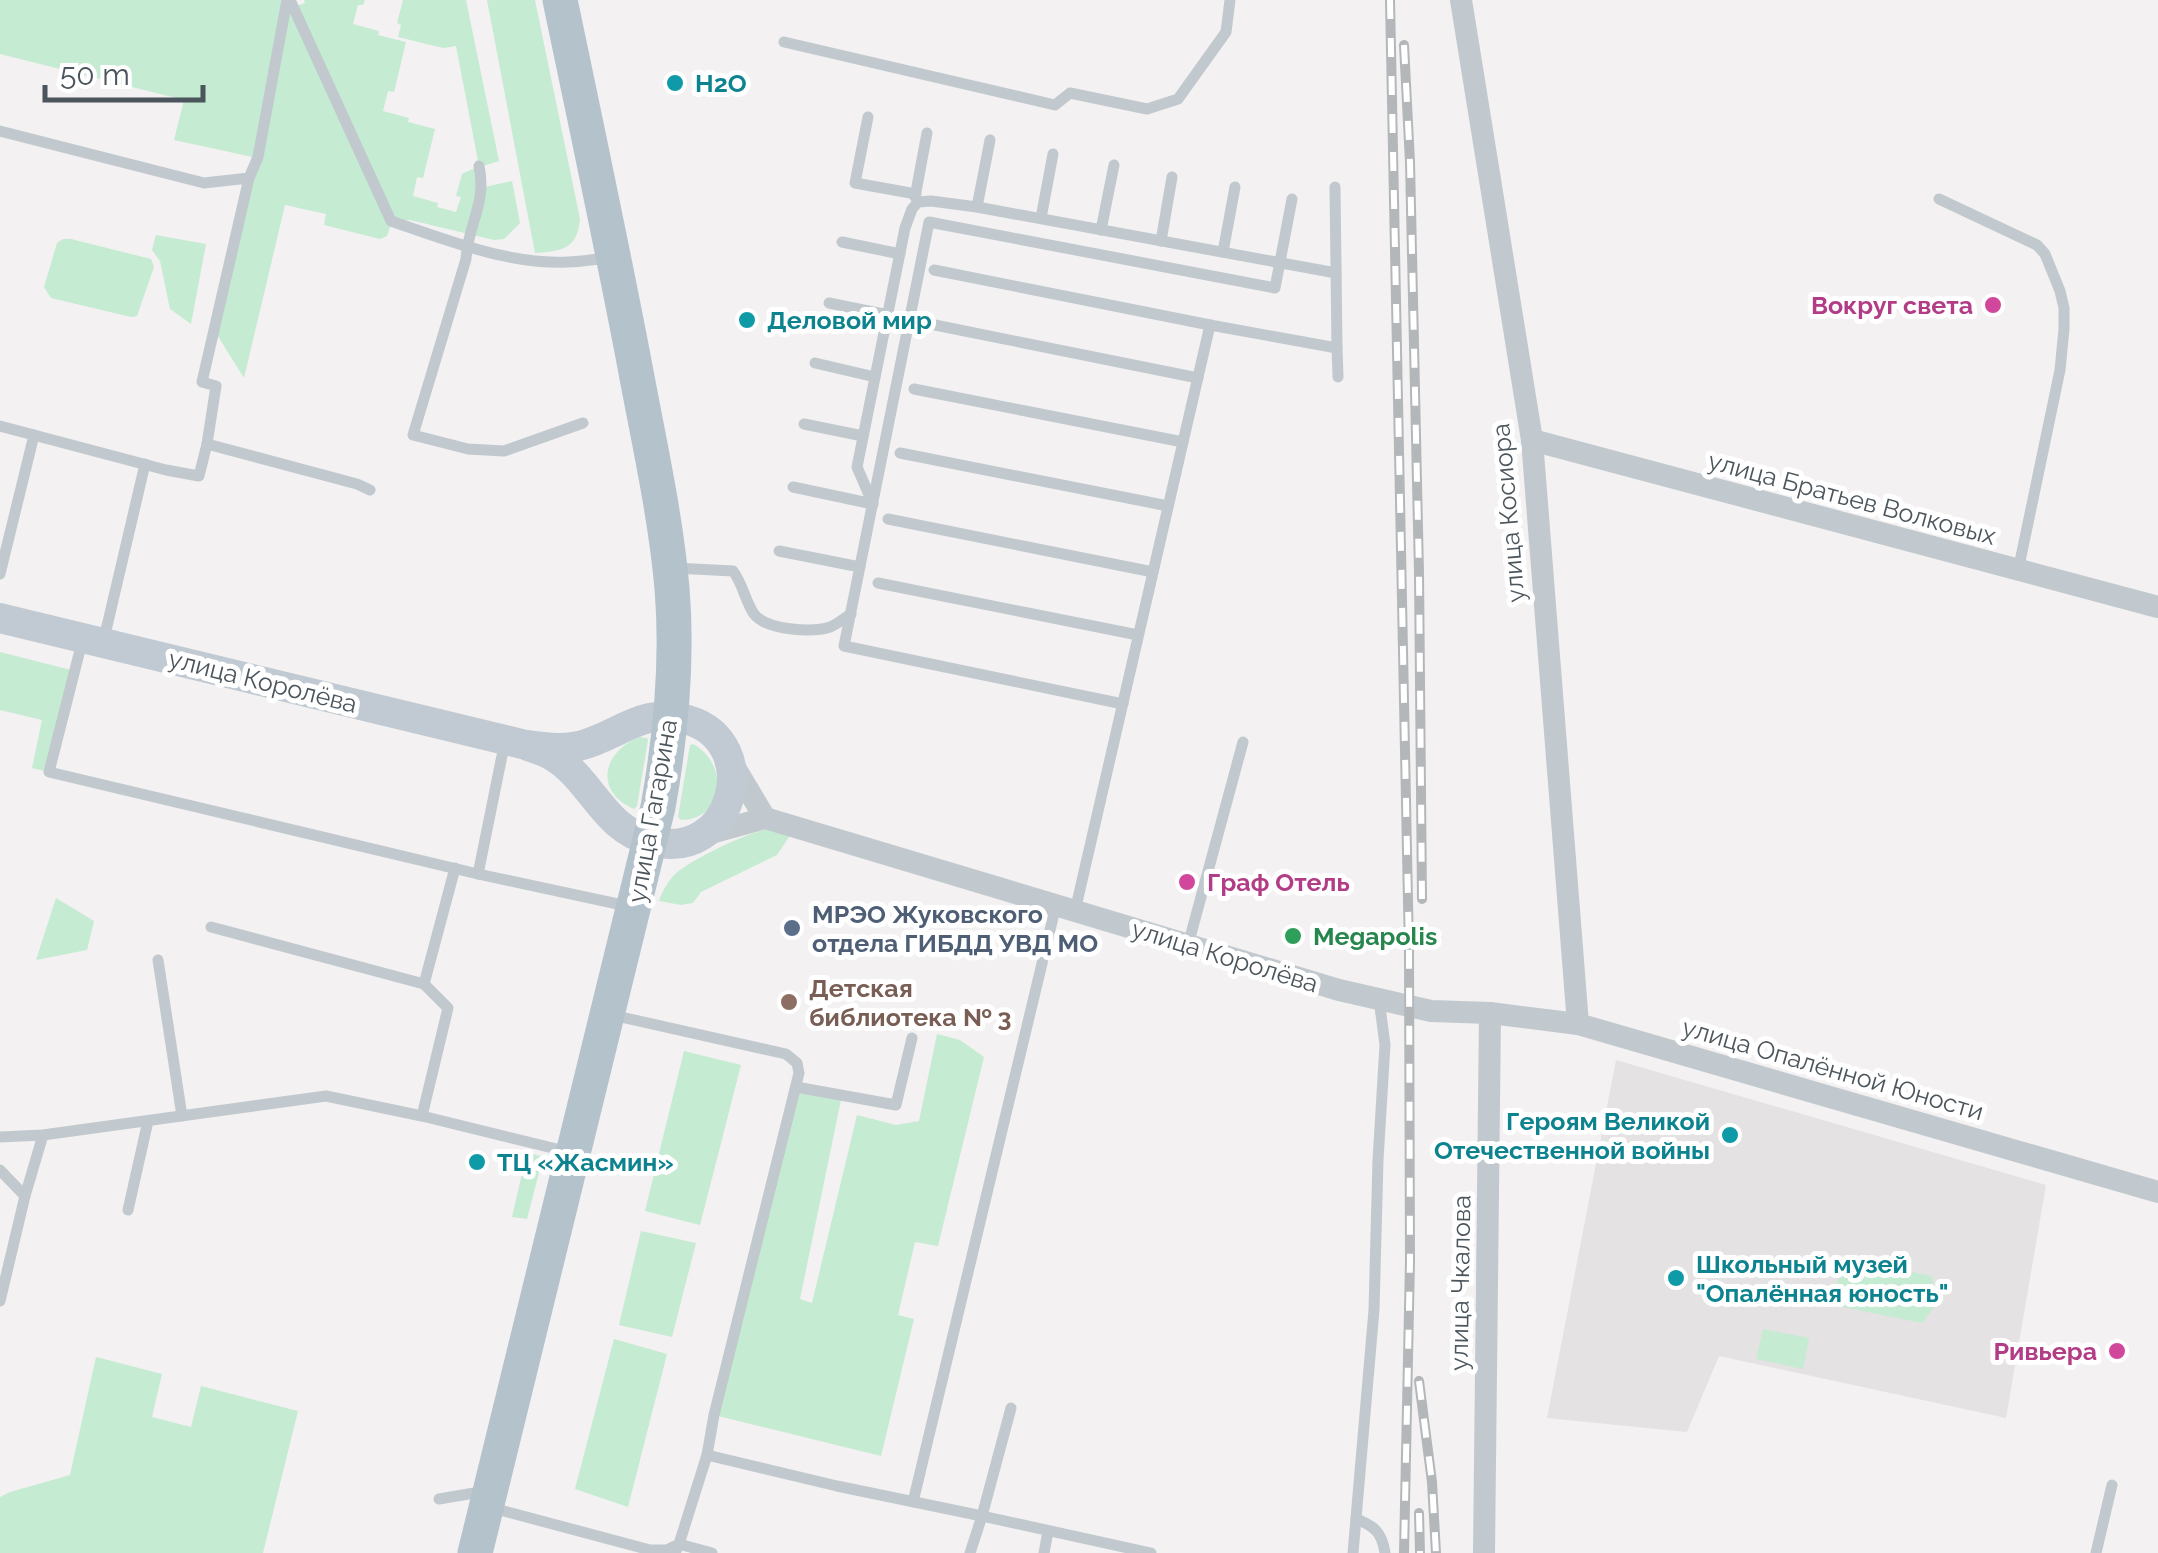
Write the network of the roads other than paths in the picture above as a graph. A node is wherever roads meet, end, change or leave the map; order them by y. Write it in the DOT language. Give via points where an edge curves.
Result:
graph roads {
  1 [pos="289,0"];
  2 [pos="560,0"];
  3 [pos="1230,0"];
  4 [pos="1461,0"];
  5 [pos="784,42"];
  6 [pos="868,117"];
  7 [pos="0,132"];
  8 [pos="927,132"];
  9 [pos="990,140"];
  10 [pos="1053,154"];
  11 [pos="1114,165"];
  12 [pos="480,166"];
  13 [pos="1172,177"];
  14 [pos="249,178"];
  15 [pos="1335,186"];
  16 [pos="1235,187"];
  17 [pos="916,194"];
  18 [pos="1292,199"];
  19 [pos="1938,199"];
  20 [pos="977,207"];
  21 [pos="912,209"];
  22 [pos="1041,218"];
  23 [pos="1102,230"];
  24 [pos="1161,240"];
  25 [pos="842,242"];
  26 [pos="466,247"];
  27 [pos="1223,252"];
  28 [pos="900,254"];
  29 [pos="614,257"];
  30 [pos="1280,262"];
  31 [pos="934,270"];
  32 [pos="1336,273"];
  33 [pos="829,303"];
  34 [pos="888,315"];
  35 [pos="925,323"];
  36 [pos="1210,325"];
  37 [pos="1338,348"];
  38 [pos="815,363"];
  39 [pos="875,376"];
  40 [pos="1338,377"];
  41 [pos="1198,378"];
  42 [pos="914,389"];
  43 [pos="583,423"];
  44 [pos="804,424"];
  45 [pos="0,426"];
  46 [pos="34,435"];
  47 [pos="863,436"];
  48 [pos="1532,440"];
  49 [pos="1183,442"];
  50 [pos="206,444"];
  51 [pos="900,453"];
  52 [pos="145,464"];
  53 [pos="793,487"];
  54 [pos="370,490"];
  55 [pos="873,504"];
  56 [pos="1168,506"];
  57 [pos="888,519"];
  58 [pos="779,551"];
  59 [pos="860,567"];
  60 [pos="670,568"];
  61 [pos="2018,571"];
  62 [pos="1153,572"];
  63 [pos="0,574"];
  64 [pos="878,583"];
  65 [pos="2158,607"];
  66 [pos="850,614"];
  67 [pos="0,618"];
  68 [pos="1138,635"];
  69 [pos="93,640"];
  70 [pos="1122,704"];
  71 [pos="670,716"];
  72 [pos="616,730"];
  73 [pos="515,742"];
  74 [pos="1243,742"];
  75 [pos="729,759"];
  76 [pos="603,809"];
  77 [pos="765,818"];
  78 [pos="701,836"];
  79 [pos="650,841"];
  80 [pos="455,868"];
  81 [pos="478,874"];
  82 [pos="634,908"];
  83 [pos="1065,908"];
  84 [pos="211,927"];
  85 [pos="1188,945"];
  86 [pos="158,960"];
  87 [pos="424,984"];
  88 [pos="1379,999"];
  89 [pos="1490,1013"];
  90 [pos="608,1014"];
  91 [pos="1578,1024"];
  92 [pos="912,1038"];
  93 [pos="796,1087"];
  94 [pos="182,1116"];
  95 [pos="422,1116"];
  96 [pos="148,1121"];
  97 [pos="43,1135"];
  98 [pos="0,1137"];
  99 [pos="574,1153"];
  100 [pos="0,1170"];
  101 [pos="2158,1192"];
  102 [pos="25,1196"];
  103 [pos="128,1210"];
  104 [pos="0,1300"];
  105 [pos="1011,1408"];
  106 [pos="707,1455"];
  107 [pos="2112,1485"];
  108 [pos="488,1498"];
  109 [pos="439,1499"];
  110 [pos="913,1502"];
  111 [pos="982,1516"];
  112 [pos="1356,1518"];
  113 [pos="1048,1530"];
  114 [pos="678,1549"];
  115 [pos="475,1553"];
  116 [pos="712,1553"];
  117 [pos="970,1553"];
  118 [pos="1044,1553"];
  119 [pos="1151,1553"];
  120 [pos="1353,1553"];
  121 [pos="1385,1553"];
  122 [pos="1484,1553"];
  123 [pos="2096,1553"];
  1 -- 14 [label="lane"];
  1 -- 26 [label="lane" via="391,221"];
  2 -- 29 [label="main road, улица Гагарина"];
  3 -- 5 [label="lane" via="1226,32 1178,98 1147,109 1070,93 1055,104"];
  4 -- 48 [label="street, улица Косиора"];
  6 -- 17 [label="lane" via="855,183"];
  7 -- 14 [label="lane" via="204,183"];
  8 -- 17 [label="lane"];
  9 -- 20 [label="lane"];
  10 -- 22 [label="lane"];
  11 -- 23 [label="lane"];
  12 -- 26 [label="lane" via="484,188"];
  13 -- 24 [label="lane"];
  14 -- 50 [label="lane" via="202,382 216,386"];
  15 -- 32 [label="lane"];
  16 -- 27 [label="lane"];
  17 -- 21 [label="lane"];
  18 -- 30 [label="lane"];
  19 -- 61 [label="lane" via="2037,245 2064,308 2060,370"];
  20 -- 21 [label="lane" via="925,200"];
  20 -- 22 [label="lane"];
  21 -- 28 [label="lane"];
  22 -- 23 [label="lane"];
  23 -- 24 [label="lane"];
  24 -- 27 [label="lane"];
  25 -- 28 [label="lane"];
  26 -- 29 [label="lane" via="566,263"];
  26 -- 43 [label="lane" via="413,436 504,450"];
  27 -- 30 [label="lane"];
  28 -- 34 [label="lane"];
  29 -- 60 [label="main road, улица Гагарина"];
  30 -- 32 [label="lane"];
  30 -- 55 [label="lane" via="1275,288 929,222"];
  31 -- 36 [label="lane"];
  32 -- 37 [label="lane"];
  33 -- 34 [label="lane"];
  34 -- 39 [label="lane"];
  35 -- 41 [label="lane"];
  36 -- 37 [label="lane"];
  36 -- 41 [label="lane"];
  37 -- 40 [label="lane"];
  38 -- 39 [label="lane"];
  39 -- 47 [label="lane"];
  41 -- 49 [label="lane"];
  42 -- 49 [label="lane"];
  44 -- 47 [label="lane"];
  45 -- 46 [label="lane"];
  46 -- 52 [label="lane"];
  46 -- 63 [label="lane"];
  47 -- 55 [label="lane" via="856,466"];
  48 -- 61 [label="street, улица Братьев Волковых"];
  48 -- 91 [label="street, улица Косиора"];
  49 -- 56 [label="lane"];
  50 -- 52 [label="lane" via="199,476"];
  50 -- 54 [label="lane"];
  51 -- 56 [label="lane"];
  52 -- 69 [label="lane"];
  53 -- 55 [label="lane"];
  55 -- 59 [label="lane"];
  56 -- 62 [label="lane"];
  57 -- 62 [label="lane"];
  58 -- 59 [label="lane"];
  59 -- 66 [label="lane"];
  60 -- 66 [label="lane" via="733,571 764,623 818,629"];
  60 -- 71 [label="main road, улица Гагарина"];
  61 -- 65 [label="street, улица Братьев Волковых"];
  62 -- 68 [label="lane"];
  64 -- 68 [label="lane"];
  66 -- 70 [label="lane" via="844,646"];
  67 -- 69 [label="main road, улица Королёва"];
  68 -- 70 [label="lane"];
  69 -- 73 [label="main road, улица Королёва"];
  69 -- 80 [label="lane" via="50,772"];
  70 -- 83 [label="lane"];
  71 -- 72 [label="main road"];
  71 -- 75 [label="main road" via="702,726"];
  71 -- 79 [label="main road, улица Гагарина"];
  72 -- 73 [label="main road" via="578,746"];
  72 -- 76 [label="main road" via="594,772"];
  73 -- 76 [label="main road" via="554,756"];
  73 -- 81 [label="lane"];
  74 -- 85 [label="lane"];
  75 -- 77 [label="street"];
  75 -- 78 [label="main road" via="733,785 726,808"];
  76 -- 79 [label="main road" via="620,827"];
  77 -- 78 [label="street"];
  77 -- 83 [label="street, улица Королёва"];
  78 -- 79 [label="main road" via="676,844"];
  79 -- 82 [label="main road, улица Гагарина"];
  80 -- 81 [label="lane"];
  80 -- 87 [label="lane"];
  81 -- 82 [label="lane"];
  82 -- 90 [label="main road, улица Гагарина"];
  83 -- 85 [label="street, улица Королёва"];
  83 -- 110 [label="lane"];
  84 -- 87 [label="lane"];
  85 -- 88 [label="street, улица Королёва"];
  86 -- 94 [label="lane"];
  87 -- 95 [label="lane" via="448,1008"];
  88 -- 89 [label="street, улица Опалённой Юности" via="1431,1011"];
  88 -- 112 [label="lane" via="1385,1045 1374,1310"];
  89 -- 91 [label="street, улица Опалённой Юности"];
  89 -- 122 [label="street, улица Чкалова"];
  90 -- 93 [label="lane" via="786,1054 797,1062"];
  90 -- 99 [label="main road, улица Гагарина"];
  91 -- 101 [label="street, улица Опалённой Юности"];
  92 -- 93 [label="lane" via="896,1105"];
  93 -- 106 [label="lane"];
  94 -- 95 [label="lane" via="326,1096"];
  94 -- 96 [label="lane"];
  95 -- 99 [label="lane"];
  96 -- 97 [label="lane"];
  96 -- 103 [label="lane"];
  97 -- 98 [label="lane"];
  97 -- 102 [label="lane"];
  99 -- 108 [label="main road, улица Гагарина"];
  100 -- 102 [label="lane"];
  102 -- 104 [label="lane"];
  105 -- 111 [label="lane"];
  106 -- 110 [label="lane"];
  106 -- 114 [label="lane"];
  107 -- 123 [label="lane"];
  108 -- 109 [label="lane"];
  108 -- 114 [label="lane" via="650,1550"];
  108 -- 115 [label="main road, улица Гагарина"];
  110 -- 111 [label="lane"];
  111 -- 113 [label="lane"];
  111 -- 117 [label="lane"];
  112 -- 120 [label="lane"];
  112 -- 121 [label="lane" via="1374,1526"];
  113 -- 118 [label="lane"];
  113 -- 119 [label="lane"];
  114 -- 116 [label="lane"];
}
